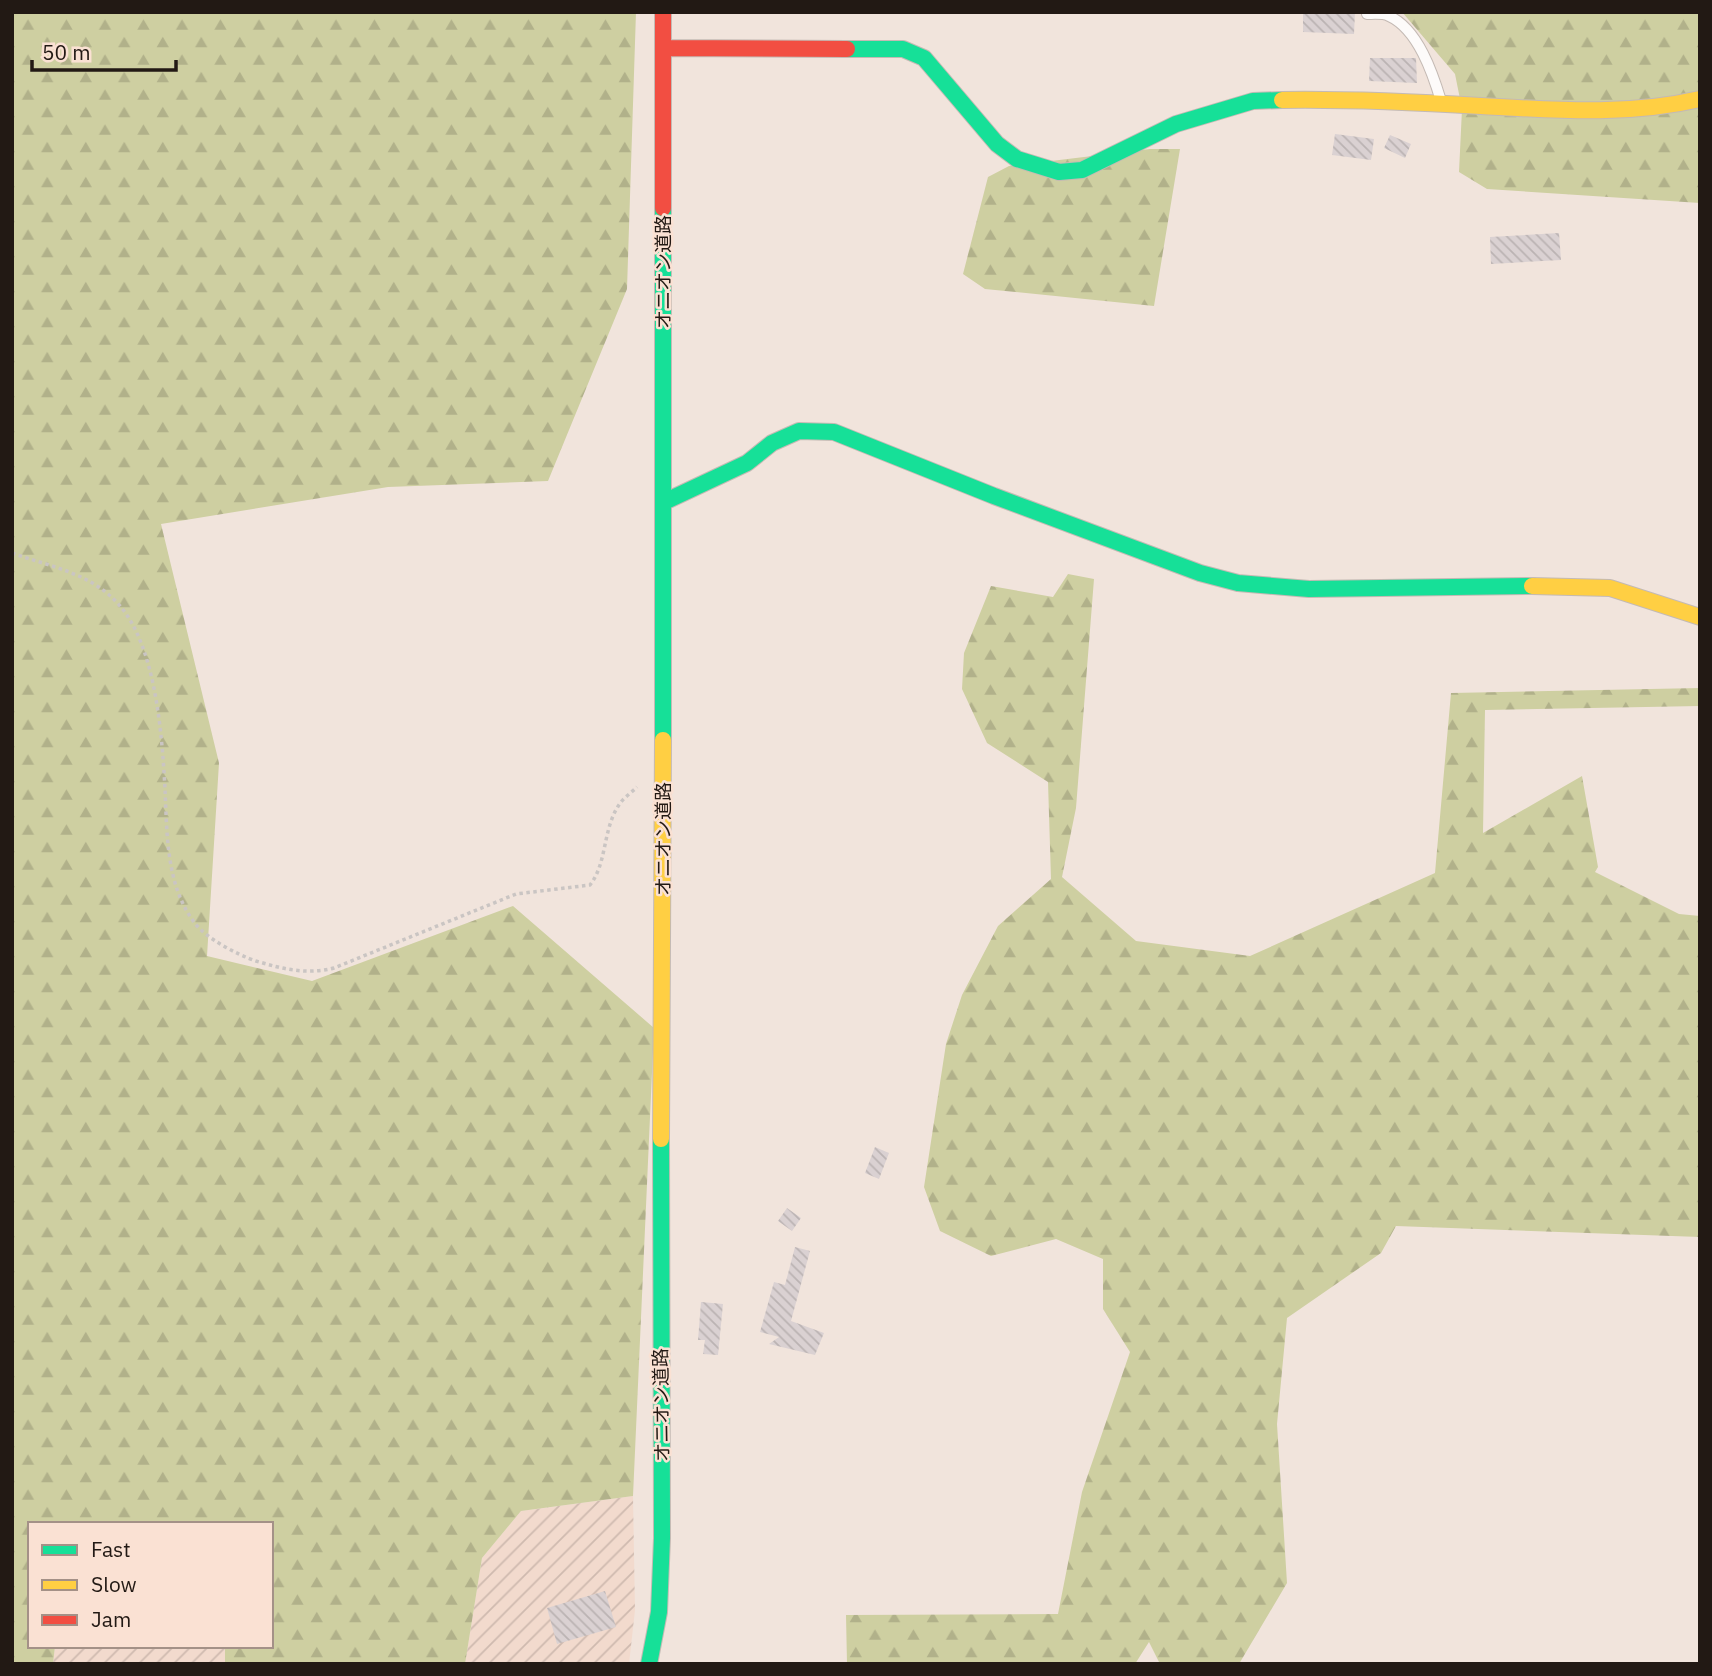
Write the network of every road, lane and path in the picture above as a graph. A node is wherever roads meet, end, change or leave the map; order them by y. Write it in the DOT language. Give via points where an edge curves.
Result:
graph roads {
  1 [pos="663,12"];
  2 [pos="1367,14"];
  3 [pos="663,48"];
  4 [pos="1700,99"];
  5 [pos="1441,104"];
  6 [pos="664,502"];
  7 [pos="12,553"];
  8 [pos="1700,618"];
  9 [pos="663,782"];
  10 [pos="649,1664"];
  1 -- 3 [label="street, オニオン道路"];
  2 -- 5 [label="lane" via="1389,15 1405,30 1423,52"];
  3 -- 5 [label="street" via="903,49 924,58 997,144 1017,159 1059,172 1082,170 1176,124 1253,101 1359,99"];
  3 -- 6 [label="street, オニオン道路"];
  4 -- 5 [label="street" via="1596,112"];
  6 -- 8 [label="street" via="747,463 772,443 799,431 834,432 1200,573 1238,583 1309,589 1610,588"];
  6 -- 9 [label="street, オニオン道路"];
  7 -- 9 [label="path" via="99,586 134,625 155,695 175,881 195,924 251,959 316,972 516,894 590,885 598,874 610,824 621,802 639,786"];
  9 -- 10 [label="street, オニオン道路" via="662,1538 659,1612"];
}
